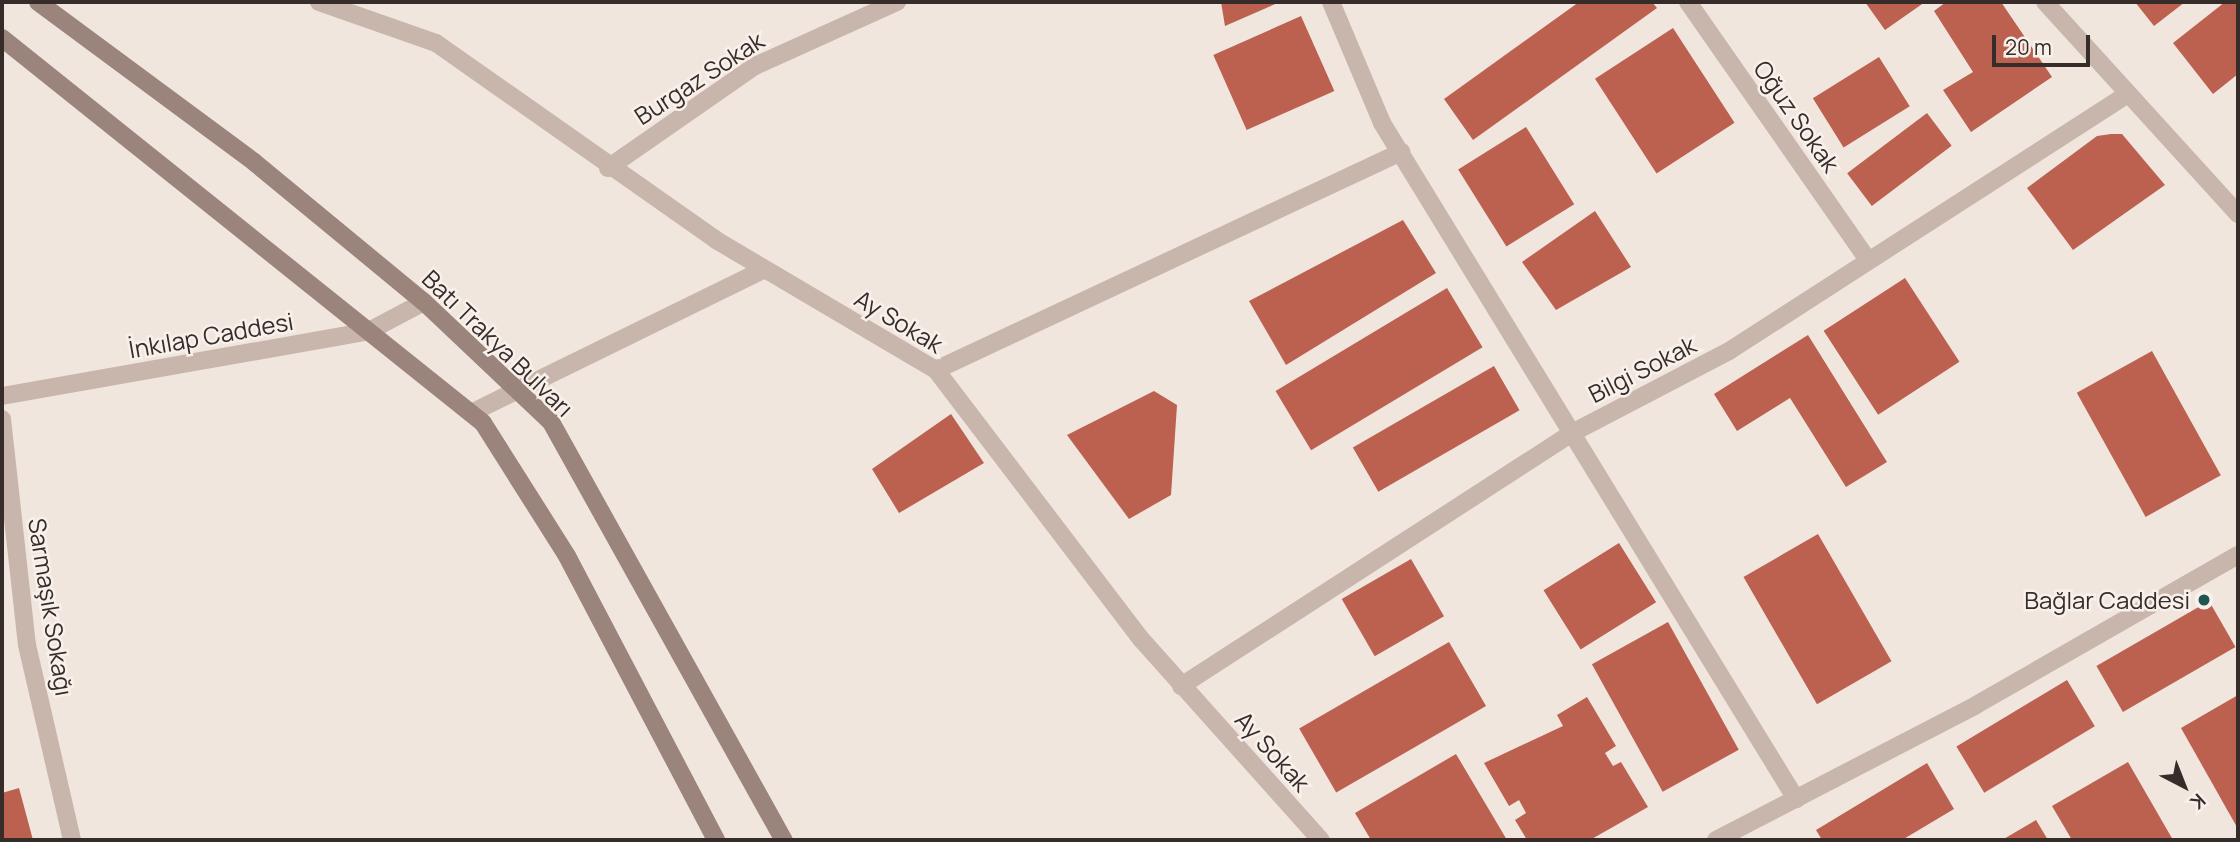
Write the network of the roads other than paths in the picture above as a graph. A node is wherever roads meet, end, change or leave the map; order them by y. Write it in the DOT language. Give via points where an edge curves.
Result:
graph roads {
  1 [pos="38,2"];
  2 [pos="319,2"];
  3 [pos="897,2"];
  4 [pos="1331,2"];
  5 [pos="1688,2"];
  6 [pos="2045,2"];
  7 [pos="855,9"];
  8 [pos="2,38"];
  9 [pos="2125,96"];
  10 [pos="1401,152"];
  11 [pos="608,168"];
  12 [pos="2238,214"];
  13 [pos="1866,257"];
  14 [pos="765,268"];
  15 [pos="424,302"];
  16 [pos="369,331"];
  17 [pos="936,370"];
  18 [pos="518,390"];
  19 [pos="2,396"];
  20 [pos="471,413"];
  21 [pos="2,419"];
  22 [pos="1574,432"];
  23 [pos="2238,555"];
  24 [pos="1181,686"];
  25 [pos="1796,799"];
  26 [pos="72,840"];
  27 [pos="716,840"];
  28 [pos="784,840"];
  29 [pos="1321,840"];
  30 [pos="1716,840"];
  1 -- 15 [label="main road, Batı Trakya Bulvarı" via="254,162"];
  2 -- 11 [label="street, Ay Sokak" via="436,43"];
  3 -- 7 [label="street, Burgaz Sokak"];
  4 -- 10 [label="street"];
  5 -- 13 [label="street, Oğuz Sokak"];
  6 -- 9 [label="street"];
  7 -- 11 [label="street, Burgaz Sokak" via="755,66"];
  8 -- 16 [label="main road"];
  9 -- 12 [label="street"];
  9 -- 13 [label="street, Bilgi Sokak"];
  10 -- 17 [label="street"];
  10 -- 22 [label="street"];
  11 -- 14 [label="street, Ay Sokak"];
  13 -- 22 [label="street, Bilgi Sokak" via="1729,351"];
  14 -- 17 [label="street, Ay Sokak"];
  14 -- 18 [label="street"];
  15 -- 16 [label="street, İnkılap Caddesi"];
  15 -- 18 [label="main road, Batı Trakya Bulvarı"];
  16 -- 19 [label="street, İnkılap Caddesi"];
  16 -- 20 [label="main road"];
  17 -- 24 [label="street, Ay Sokak"];
  18 -- 20 [label="street"];
  18 -- 28 [label="main road, Batı Trakya Bulvarı" via="551,422"];
  20 -- 27 [label="main road" via="567,556"];
  21 -- 26 [label="street, Sarmaşık Sokağı" via="27,645"];
  22 -- 24 [label="street, Bilgi Sokak"];
  22 -- 25 [label="street"];
  23 -- 25 [label="street" via="1976,705"];
  24 -- 29 [label="street, Ay Sokak"];
  25 -- 30 [label="street"];
}
